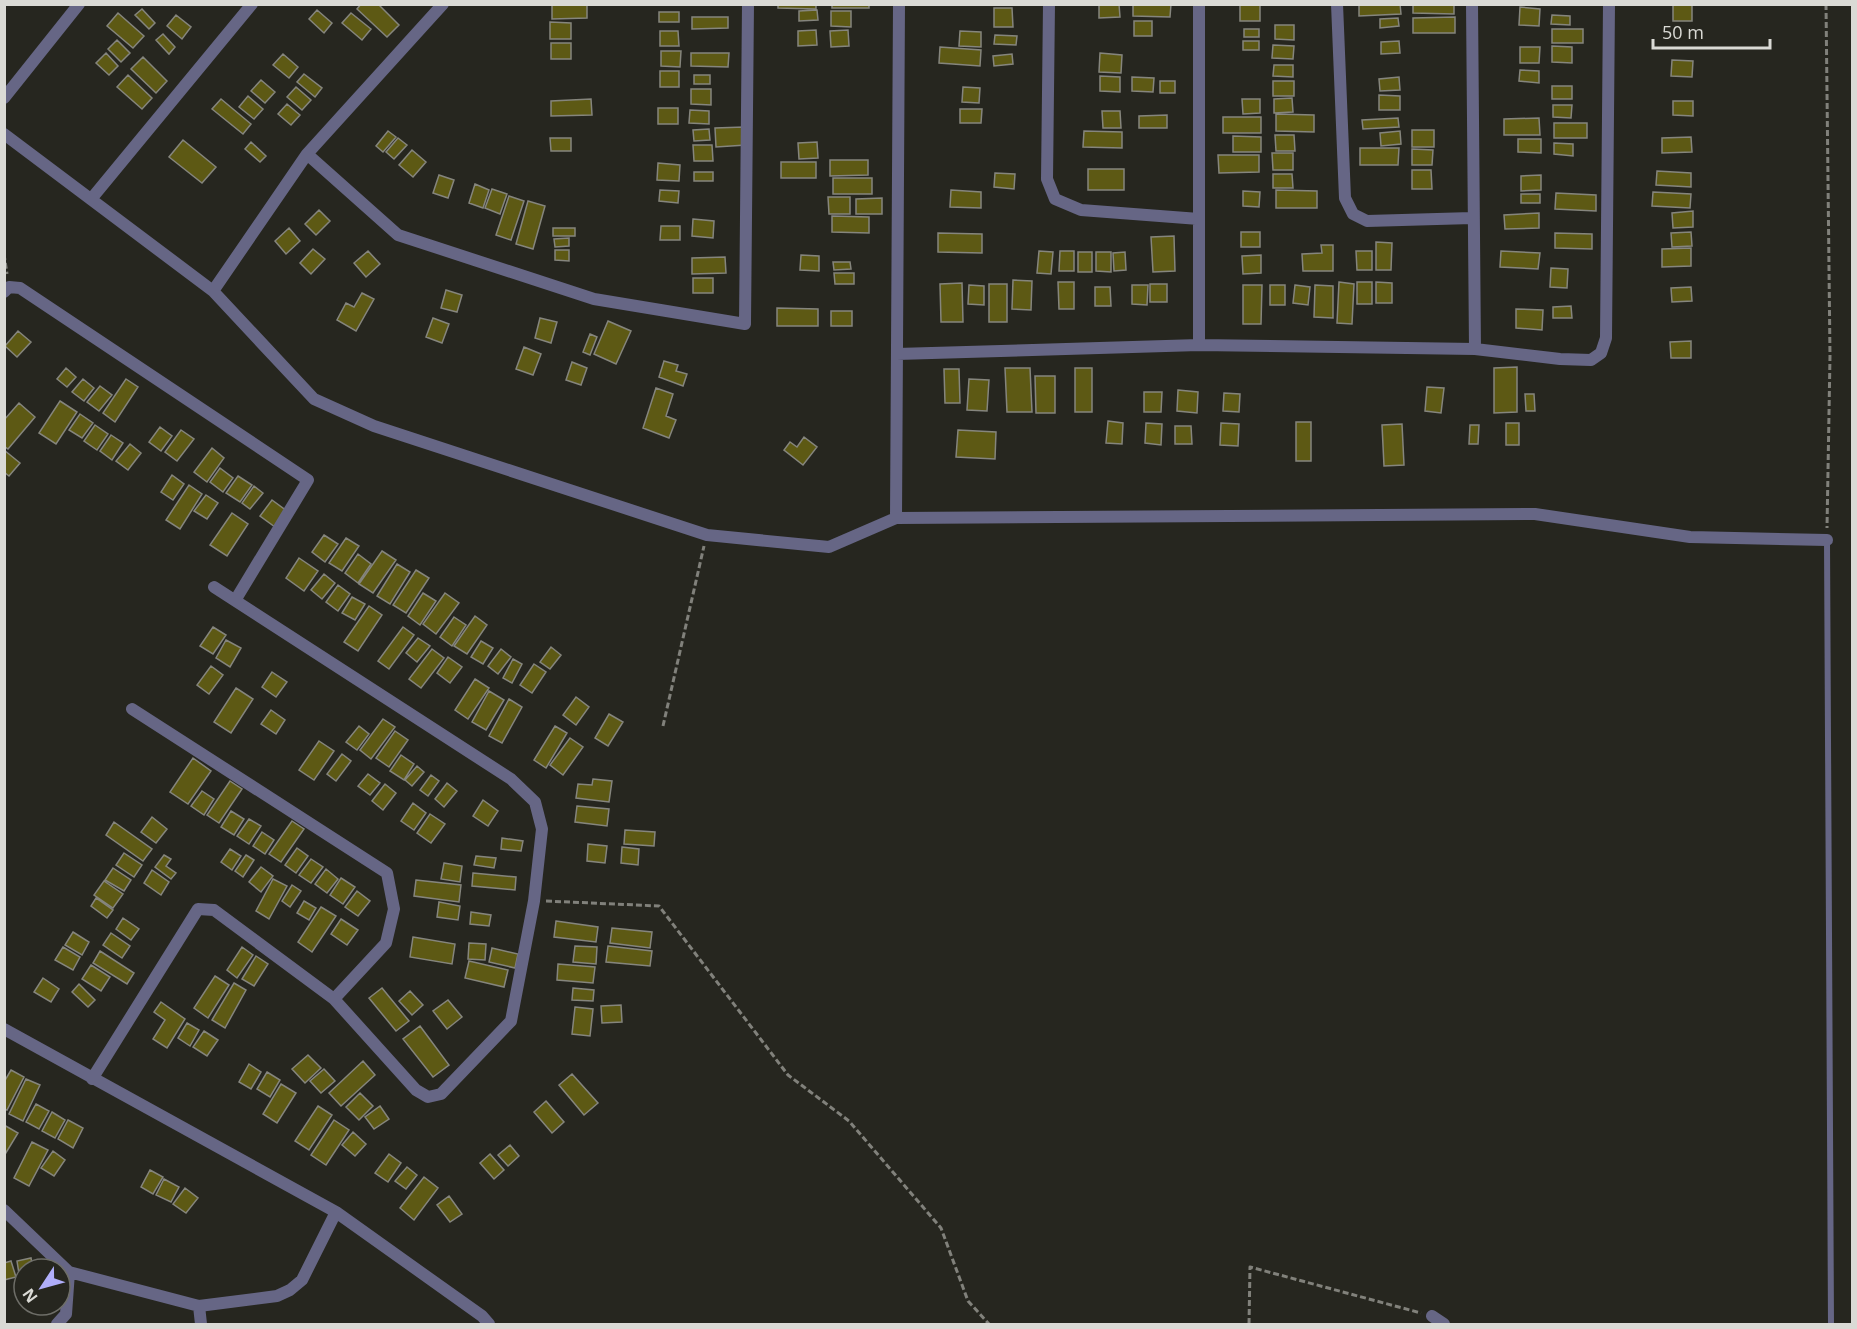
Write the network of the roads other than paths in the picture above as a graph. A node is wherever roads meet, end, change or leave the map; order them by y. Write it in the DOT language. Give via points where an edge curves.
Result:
graph roads {
  1 [pos="79,4"];
  2 [pos="252,4"];
  3 [pos="443,4"];
  4 [pos="748,4"];
  5 [pos="899,4"];
  6 [pos="1049,4"];
  7 [pos="1199,4"];
  8 [pos="1337,4"];
  9 [pos="1472,4"];
  10 [pos="1609,4"];
  11 [pos="4,98"];
  12 [pos="4,134"];
  13 [pos="307,154"];
  14 [pos="92,198"];
  15 [pos="1472,218"];
  16 [pos="1199,219"];
  17 [pos="7,289"];
  18 [pos="213,291"];
  19 [pos="1199,345"];
  20 [pos="1474,349"];
  21 [pos="897,354"];
  22 [pos="896,518"];
  23 [pos="1827,540"];
  24 [pos="214,587"];
  25 [pos="236,599"];
  26 [pos="132,709"];
  27 [pos="334,999"];
  28 [pos="4,1029"];
  29 [pos="92,1079"];
  30 [pos="4,1210"];
  31 [pos="336,1212"];
  32 [pos="53,1257"];
  33 [pos="72,1273"];
  34 [pos="199,1306"];
  35 [pos="1432,1316"];
  36 [pos="201,1324"];
  37 [pos="489,1324"];
  38 [pos="1444,1324"];
  39 [pos="1831,1324"];
  1 -- 11 [label="street"];
  2 -- 14 [label="street"];
  3 -- 13 [label="street"];
  4 -- 13 [label="street" via="744,324 594,299 398,235"];
  5 -- 21 [label="street"];
  6 -- 16 [label="street" via="1047,179 1054,199 1081,210"];
  7 -- 16 [label="street"];
  8 -- 15 [label="street" via="1345,198 1353,214 1367,221"];
  9 -- 15 [label="street"];
  10 -- 20 [label="street" via="1606,338 1601,353 1591,360"];
  12 -- 14 [label="street"];
  13 -- 18 [label="street"];
  14 -- 18 [label="street"];
  15 -- 20 [label="street"];
  16 -- 19 [label="street"];
  17 -- 25 [label="street" via="20,288 308,480"];
  18 -- 22 [label="street" via="314,399 374,426 707,536 829,547"];
  19 -- 20 [label="street"];
  19 -- 21 [label="street"];
  21 -- 22 [label="street"];
  22 -- 23 [label="street" via="1535,514 1690,537"];
  23 -- 39 [label="lane"];
  24 -- 25 [label="street"];
  25 -- 27 [label="street" via="511,779 535,802 542,829 534,901 511,1021 441,1094 429,1097 416,1090"];
  26 -- 27 [label="street" via="387,873 394,909 386,943"];
  27 -- 29 [label="street" via="214,910 198,909"];
  28 -- 29 [label="street"];
  29 -- 31 [label="street"];
  30 -- 32 [label="street"];
  31 -- 34 [label="street" via="302,1280 290,1290 277,1296"];
  31 -- 37 [label="street"];
  33 -- 34 [label="street"];
  34 -- 36 [label="street"];
  35 -- 38 [label="street"];
}
